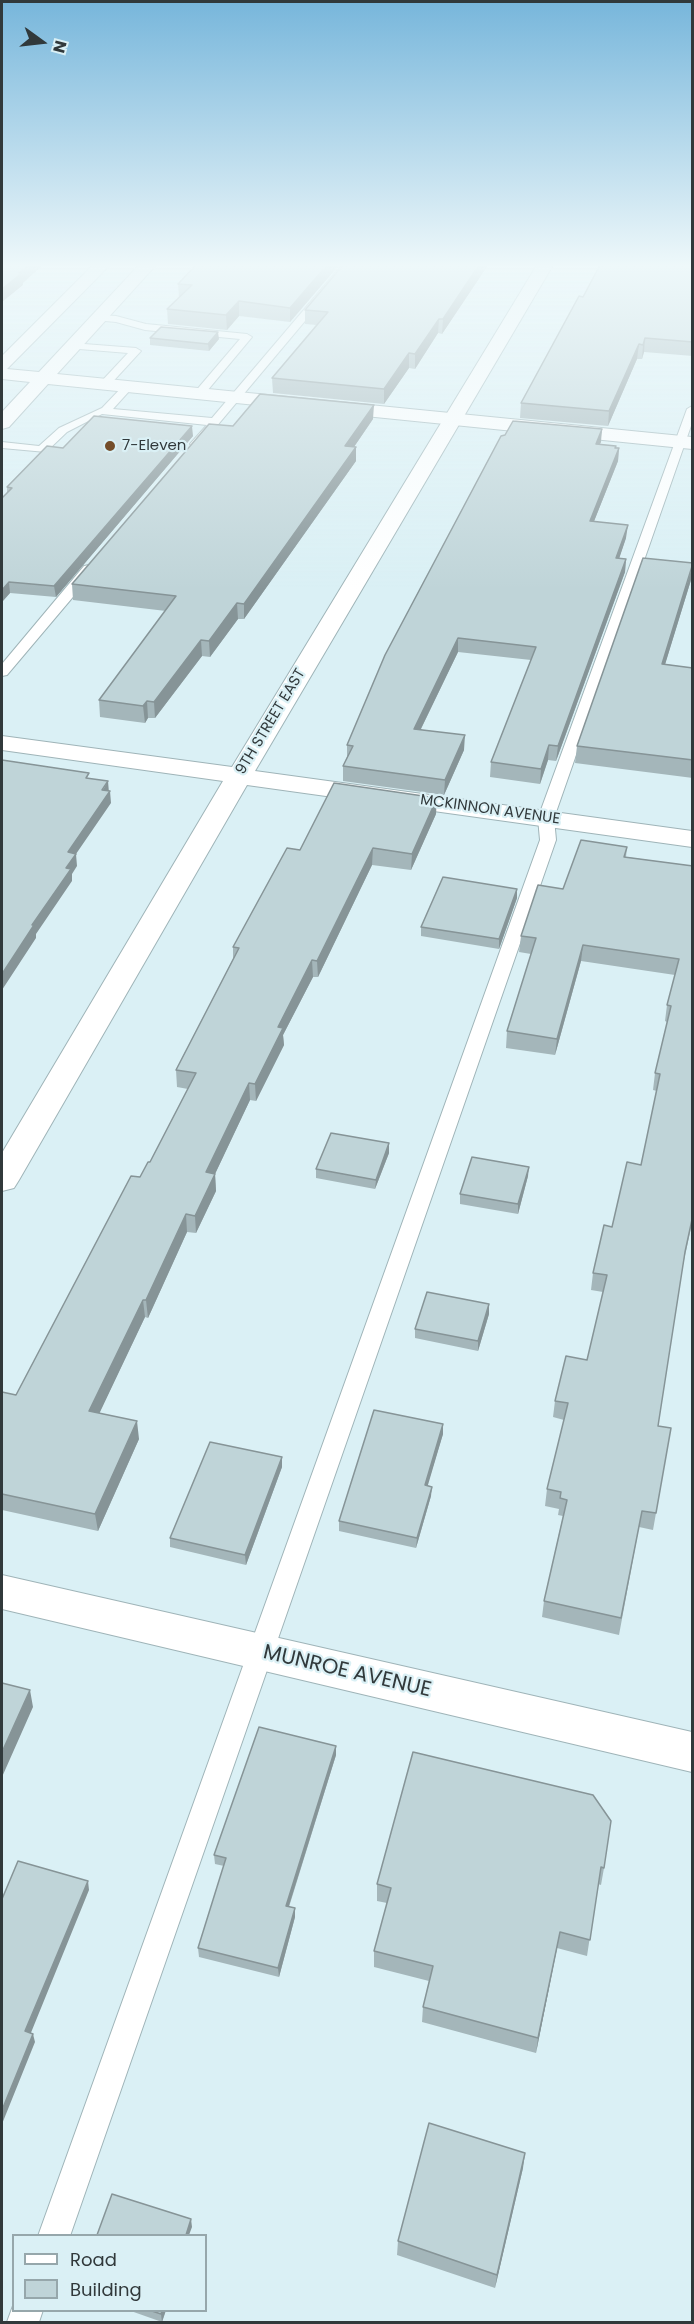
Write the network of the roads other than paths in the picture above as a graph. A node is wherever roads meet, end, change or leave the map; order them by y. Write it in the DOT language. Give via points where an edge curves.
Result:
graph roads {
  1 [pos="45,373"];
  2 [pos="115,373"];
  3 [pos="216,373"];
  4 [pos="256,373"];
  5 [pos="479,373"];
  6 [pos="2,374"];
  7 [pos="40,379"];
  8 [pos="103,386"];
  9 [pos="127,388"];
  10 [pos="198,395"];
  11 [pos="236,398"];
  12 [pos="693,409"];
  13 [pos="105,411"];
  14 [pos="451,420"];
  15 [pos="215,422"];
  16 [pos="2,423"];
  17 [pos="687,442"];
  18 [pos="2,446"];
  19 [pos="185,457"];
  20 [pos="101,556"];
  21 [pos="2,672"];
  22 [pos="2,743"];
  23 [pos="239,776"];
  24 [pos="546,818"];
  25 [pos="693,839"];
  26 [pos="2,1180"];
  27 [pos="2,1592"];
  28 [pos="259,1651"];
  29 [pos="693,1752"];
  30 [pos="54,2234"];
  1 -- 7 [label="street"];
  2 -- 8 [label="lane"];
  3 -- 10 [label="lane"];
  4 -- 11 [label="lane"];
  5 -- 14 [label="street, 9TH STREET EAST"];
  6 -- 7 [label="street"];
  7 -- 8 [label="street"];
  7 -- 16 [label="street"];
  8 -- 9 [label="street"];
  9 -- 10 [label="street"];
  9 -- 13 [label="lane"];
  10 -- 11 [label="street"];
  11 -- 14 [label="street"];
  11 -- 15 [label="lane"];
  12 -- 17 [label="lane"];
  13 -- 15 [label="lane"];
  13 -- 18 [label="lane" via="63,430 42,450"];
  14 -- 17 [label="street"];
  14 -- 23 [label="street, 9TH STREET EAST"];
  15 -- 19 [label="lane"];
  17 -- 24 [label="lane"];
  20 -- 21 [label="lane"];
  22 -- 23 [label="street, MCKINNON AVENUE"];
  23 -- 24 [label="street, MCKINNON AVENUE"];
  23 -- 26 [label="street, 9TH STREET EAST"];
  24 -- 25 [label="street, MCKINNON AVENUE"];
  24 -- 28 [label="lane" via="548,840"];
  27 -- 28 [label="street, MUNROE AVENUE"];
  28 -- 29 [label="street, MUNROE AVENUE"];
  28 -- 30 [label="lane"];
}
